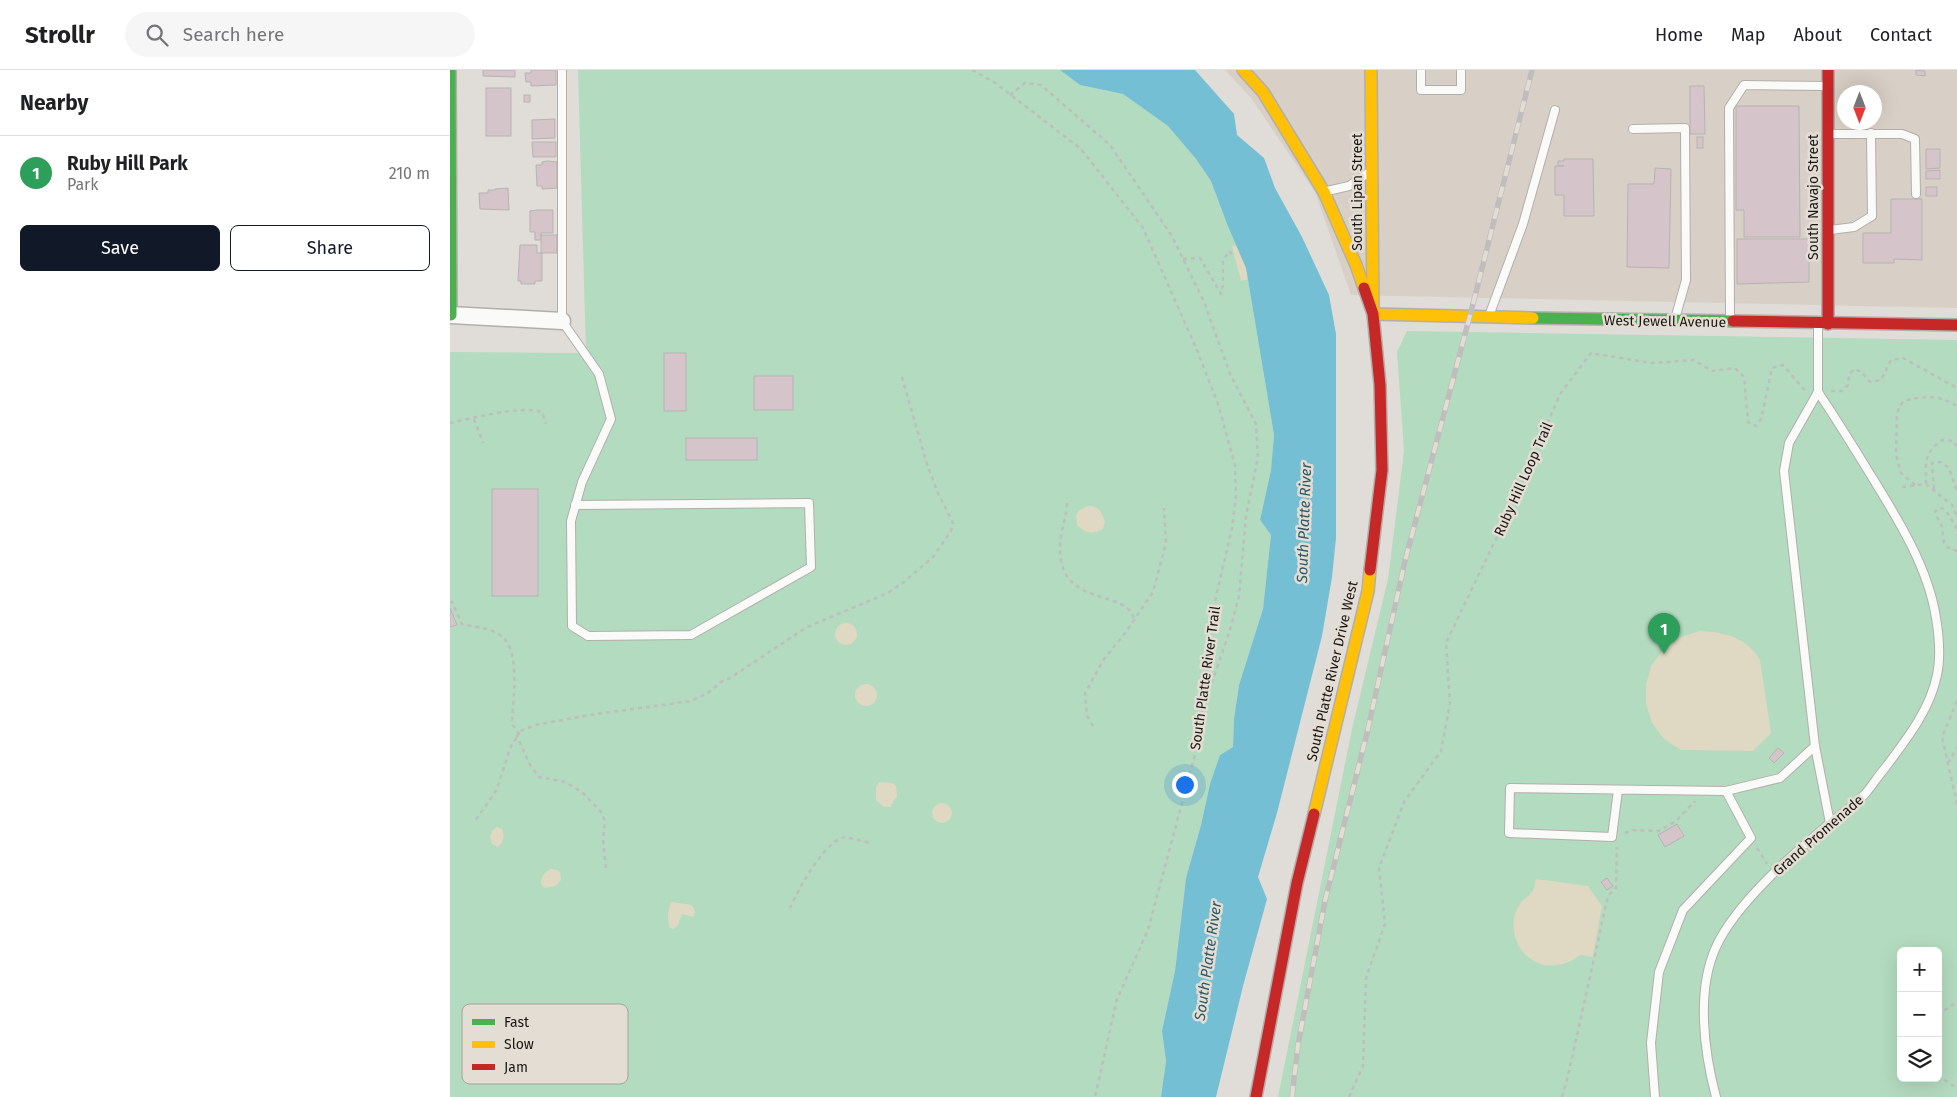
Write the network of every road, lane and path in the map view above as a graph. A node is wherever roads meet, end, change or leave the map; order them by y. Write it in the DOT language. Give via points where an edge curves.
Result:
graph roads {
  1 [pos="450,70"];
  2 [pos="562,70"];
  3 [pos="972,70"];
  4 [pos="1243,70"];
  5 [pos="1371,70"];
  6 [pos="1421,70"];
  7 [pos="1461,70"];
  8 [pos="1828,70"];
  9 [pos="1828,86"];
  10 [pos="1010,95"];
  11 [pos="1555,110"];
  12 [pos="1633,129"];
  13 [pos="1871,133"];
  14 [pos="1828,134"];
  15 [pos="1372,170"];
  16 [pos="1324,192"];
  17 [pos="1916,194"];
  18 [pos="1828,230"];
  19 [pos="1234,256"];
  20 [pos="1183,258"];
  21 [pos="1373,314"];
  22 [pos="450,315"];
  23 [pos="1488,318"];
  24 [pos="562,321"];
  25 [pos="1674,321"];
  26 [pos="1730,322"];
  27 [pos="1823,324"];
  28 [pos="1957,325"];
  29 [pos="901,374"];
  30 [pos="1957,388"];
  31 [pos="1818,392"];
  32 [pos="1957,406"];
  33 [pos="473,418"];
  34 [pos="450,423"];
  35 [pos="546,424"];
  36 [pos="483,443"];
  37 [pos="1957,447"];
  38 [pos="1926,484"];
  39 [pos="1915,485"];
  40 [pos="1902,487"];
  41 [pos="1934,489"];
  42 [pos="1957,491"];
  43 [pos="1067,503"];
  44 [pos="576,505"];
  45 [pos="1164,508"];
  46 [pos="1957,516"];
  47 [pos="1957,528"];
  48 [pos="1957,551"];
  49 [pos="450,603"];
  50 [pos="1134,619"];
  51 [pos="1206,688"];
  52 [pos="1957,701"];
  53 [pos="1093,726"];
  54 [pos="519,734"];
  55 [pos="1814,746"];
  56 [pos="1957,748"];
  57 [pos="1948,763"];
  58 [pos="1952,785"];
  59 [pos="1618,790"];
  60 [pos="1957,790"];
  61 [pos="1704,791"];
  62 [pos="1726,791"];
  63 [pos="1957,804"];
  64 [pos="475,821"];
  65 [pos="1830,823"];
  66 [pos="1618,836"];
  67 [pos="1751,838"];
  68 [pos="871,843"];
  69 [pos="1618,845"];
  70 [pos="606,868"];
  71 [pos="1772,875"];
  72 [pos="790,908"];
  73 [pos="1957,1004"];
  74 [pos="1942,1012"];
  75 [pos="1942,1078"];
  76 [pos="1957,1087"];
  77 [pos="1096,1093"];
  78 [pos="1095,1097"];
  79 [pos="1100,1097"];
  80 [pos="1256,1097"];
  81 [pos="1349,1097"];
  82 [pos="1562,1097"];
  83 [pos="1655,1097"];
  84 [pos="1716,1097"];
  1 -- 22 [label="street"];
  2 -- 24 [label="lane"];
  3 -- 10 [label="path, South Platte River Trail"];
  4 -- 16 [label="street, South Platte River Drive West" via="1262,92"];
  5 -- 15 [label="street, South Lipan Street"];
  6 -- 7 [label="lane" via="1421,90 1461,90"];
  8 -- 9 [label="street, South Navajo Street"];
  9 -- 14 [label="street, South Navajo Street"];
  9 -- 26 [label="lane" via="1744,85 1729,108"];
  10 -- 20 [label="path" via="1025,83 1041,85 1110,145 1172,236"];
  10 -- 51 [label="path, South Platte River Trail" via="1081,149 1143,228 1218,404 1234,465 1236,495 1232,528 1211,618"];
  11 -- 23 [label="lane" via="1523,224"];
  12 -- 25 [label="lane" via="1685,128 1686,280"];
  13 -- 14 [label="lane"];
  13 -- 17 [label="lane" via="1902,134 1915,139"];
  13 -- 18 [label="lane" via="1872,216 1854,227"];
  14 -- 18 [label="street, South Navajo Street"];
  15 -- 16 [label="lane" via="1349,186"];
  15 -- 21 [label="street, South Lipan Street"];
  16 -- 21 [label="street, South Platte River Drive West"];
  18 -- 27 [label="street, South Navajo Street"];
  19 -- 20 [label="path" via="1229,251 1223,261 1221,294 1200,258"];
  20 -- 51 [label="path" via="1204,302 1230,374 1256,424 1258,457 1246,516 1239,596 1212,682"];
  21 -- 23 [label="street, West Jewell Avenue"];
  21 -- 80 [label="street, South Platte River Drive West" via="1380,385 1382,470 1368,591 1297,883"];
  22 -- 24 [label="street"];
  23 -- 25 [label="street, West Jewell Avenue"];
  24 -- 44 [label="lane" via="599,374 611,419 582,482"];
  25 -- 26 [label="street, West Jewell Avenue"];
  26 -- 27 [label="street, West Jewell Avenue"];
  27 -- 28 [label="street, West Jewell Avenue"];
  27 -- 31 [label="lane"];
  29 -- 54 [label="path" via="926,464 953,523 934,557 888,593 807,627 691,701 535,725"];
  30 -- 31 [label="path, Ruby Hill Loop Trail" via="1903,358 1891,360 1881,380 1870,382 1854,368 1848,385 1842,391"];
  31 -- 55 [label="lane" via="1788,443 1784,471"];
  31 -- 65 [label="lane, Grand Promenade" via="1912,546 1936,616 1939,646 1938,673 1931,698 1901,747 1865,794"];
  31 -- 81 [label="path, Ruby Hill Loop Trail" via="1806,393 1783,365 1772,368 1761,419 1756,426 1748,422 1744,377 1735,368 1712,371 1694,360 1650,363 1591,353 1560,394 1516,497 1446,642 1450,704 1441,751 1404,802 1379,868 1385,924 1366,978 1363,1066"];
  32 -- 39 [label="path" via="1946,399 1924,396 1902,401 1896,413 1896,455 1901,473"];
  33 -- 34 [label="path"];
  33 -- 35 [label="path" via="538,410 544,414"];
  33 -- 36 [label="path"];
  37 -- 38 [label="path" via="1954,441 1942,440 1930,449"];
  38 -- 39 [label="path"];
  38 -- 41 [label="path"];
  39 -- 40 [label="path"];
  41 -- 42 [label="path" via="1932,463 1941,462 1949,468"];
  41 -- 46 [label="path" via="1952,504"];
  43 -- 50 [label="path" via="1060,543 1062,561 1070,580 1087,593 1125,606"];
  44 -- 44 [label="lane" via="809,503 811,567 691,635 588,636 572,626 571,521"];
  45 -- 50 [label="path" via="1166,543 1161,567 1152,592"];
  47 -- 48 [label="path" via="1945,509 1939,508 1936,512 1944,543"];
  49 -- 54 [label="path" via="462,624 500,634 508,642 514,670 512,718"];
  50 -- 53 [label="path" via="1104,659 1085,693 1087,716"];
  51 -- 77 [label="path, South Platte River Trail" via="1195,754 1148,930 1117,999"];
  52 -- 57 [label="path" via="1942,737"];
  54 -- 64 [label="path" via="511,746 496,791"];
  54 -- 70 [label="path" via="523,752 539,777 564,782 582,792 601,812 605,821"];
  55 -- 62 [label="lane" via="1780,778"];
  55 -- 65 [label="lane"];
  56 -- 57 [label="path"];
  57 -- 58 [label="path"];
  58 -- 60 [label="path"];
  58 -- 63 [label="path"];
  59 -- 59 [label="lane" via="1510,788 1509,834 1612,837"];
  59 -- 61 [label="lane"];
  61 -- 62 [label="lane"];
  61 -- 66 [label="path" via="1676,821 1660,831 1633,830"];
  62 -- 67 [label="lane"];
  65 -- 71 [label="lane, Grand Promenade"];
  67 -- 71 [label="path"];
  67 -- 83 [label="lane" via="1683,910 1663,963 1650,1043"];
  68 -- 72 [label="path" via="845,837 829,846"];
  69 -- 82 [label="path" via="1616,888 1608,896"];
  71 -- 84 [label="lane, Grand Promenade" via="1734,918 1716,947 1707,976 1705,1041"];
  73 -- 74 [label="path"];
  75 -- 76 [label="path"];
  77 -- 78 [label="path, South Platte River Trail"];
  77 -- 79 [label="path"];
}
